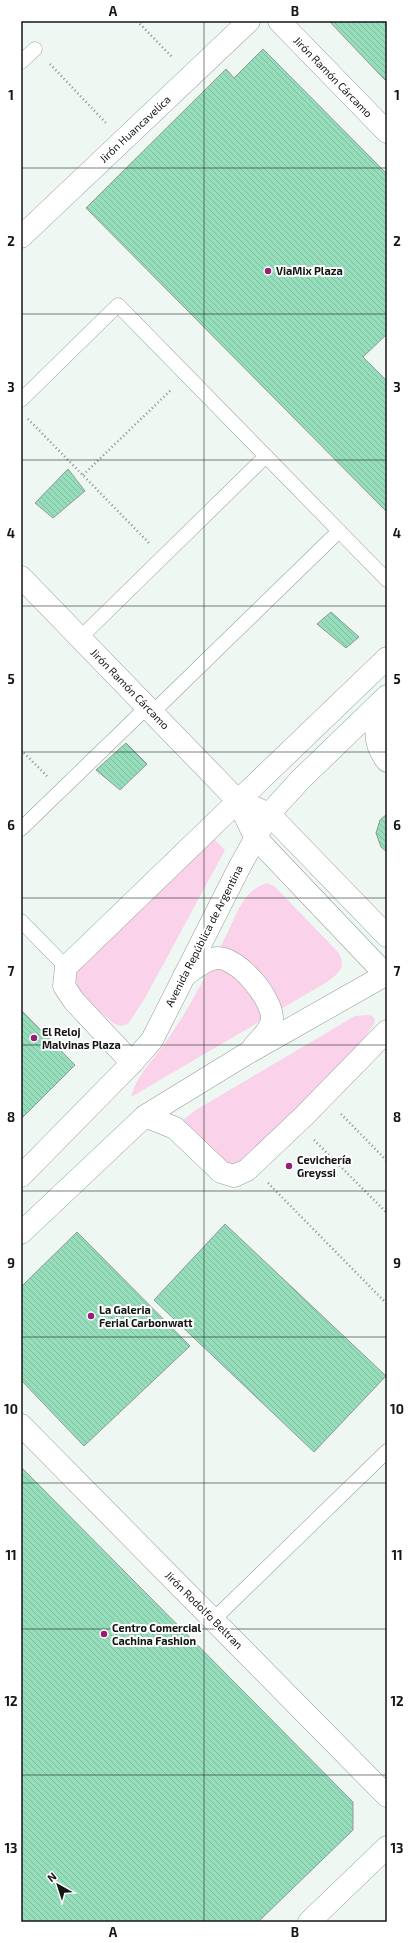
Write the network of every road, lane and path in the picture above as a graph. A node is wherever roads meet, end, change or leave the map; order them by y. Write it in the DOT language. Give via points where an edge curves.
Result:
graph roads {
  1 [pos="137,21"];
  2 [pos="249,21"];
  3 [pos="278,21"];
  4 [pos="35,49"];
  5 [pos="21,62"];
  6 [pos="190,77"];
  7 [pos="387,132"];
  8 [pos="123,140"];
  9 [pos="21,237"];
  10 [pos="186,375"];
  11 [pos="21,400"];
  12 [pos="26,416"];
  13 [pos="266,456"];
  14 [pos="83,475"];
  15 [pos="339,531"];
  16 [pos="163,557"];
  17 [pos="387,580"];
  18 [pos="24,587"];
  19 [pos="80,638"];
  20 [pos="387,658"];
  21 [pos="387,697"];
  22 [pos="150,710"];
  23 [pos="21,750"];
  24 [pos="387,761"];
  25 [pos="61,790"];
  26 [pos="238,801"];
  27 [pos="269,814"];
  28 [pos="21,830"];
  29 [pos="255,837"];
  30 [pos="21,921"];
  31 [pos="387,936"];
  32 [pos="66,967"];
  33 [pos="387,975"];
  34 [pos="184,976"];
  35 [pos="387,1031"];
  36 [pos="246,1054"];
  37 [pos="132,1063"];
  38 [pos="323,1096"];
  39 [pos="145,1116"];
  40 [pos="297,1122"];
  41 [pos="387,1161"];
  42 [pos="251,1166"];
  43 [pos="21,1176"];
  44 [pos="387,1213"];
  45 [pos="21,1233"];
  46 [pos="387,1304"];
  47 [pos="21,1425"];
  48 [pos="387,1451"];
  49 [pos="213,1620"];
  50 [pos="387,1796"];
  51 [pos="387,1847"];
  52 [pos="310,1922"];
  1 -- 6 [label="path"];
  2 -- 6 [label="street, Jirón Huancavelica"];
  3 -- 7 [label="street, Jirón Ramón Cárcamo"];
  4 -- 5 [label="lane"];
  4 -- 8 [label="path"];
  6 -- 8 [label="street, Jirón Huancavelica"];
  8 -- 9 [label="street, Jirón Huancavelica"];
  10 -- 11 [label="lane" via="118,305"];
  10 -- 13 [label="lane"];
  10 -- 14 [label="path"];
  12 -- 14 [label="path"];
  13 -- 15 [label="lane"];
  13 -- 16 [label="lane"];
  14 -- 16 [label="path"];
  15 -- 17 [label="lane"];
  15 -- 22 [label="lane"];
  16 -- 19 [label="lane"];
  18 -- 19 [label="street, Jirón Ramón Cárcamo"];
  19 -- 22 [label="street, Jirón Ramón Cárcamo"];
  20 -- 26 [label="street"];
  21 -- 24 [label="street" via="376,724 376,742"];
  21 -- 27 [label="street, Avenida República de Argentina" via="301,779"];
  22 -- 25 [label="lane"];
  22 -- 26 [label="street, Jirón Ramón Cárcamo"];
  23 -- 25 [label="path"];
  25 -- 28 [label="lane"];
  26 -- 27 [label="street, Jirón Ramón Cárcamo"];
  26 -- 29 [label="street, Jirón Ramón Cárcamo"];
  26 -- 32 [label="street"];
  27 -- 29 [label="street, Avenida República de Argentina"];
  27 -- 31 [label="street, Jirón Ramón Cárcamo"];
  29 -- 33 [label="street, Jirón Ramón Cárcamo"];
  29 -- 34 [label="street, Avenida República de Argentina"];
  30 -- 32 [label="lane"];
  32 -- 37 [label="street" via="64,986 74,1001"];
  33 -- 36 [label="street"];
  34 -- 36 [label="street" via="204,962 216,958 229,960 239,967 263,995 270,1007 272,1019 266,1033"];
  34 -- 37 [label="street, Avenida República de Argentina" via="152,1040"];
  35 -- 38 [label="street"];
  36 -- 39 [label="street"];
  37 -- 43 [label="street, Avenida República de Argentina"];
  38 -- 40 [label="street"];
  38 -- 41 [label="path"];
  39 -- 42 [label="street" via="176,1128 221,1172 234,1176"];
  39 -- 45 [label="street"];
  40 -- 42 [label="street"];
  40 -- 44 [label="path"];
  42 -- 46 [label="path"];
  47 -- 49 [label="street, Jirón Rodolfo Beltran"];
  48 -- 49 [label="lane"];
  49 -- 50 [label="street, Jirón Rodolfo Beltran"];
  51 -- 52 [label="street"];
}
